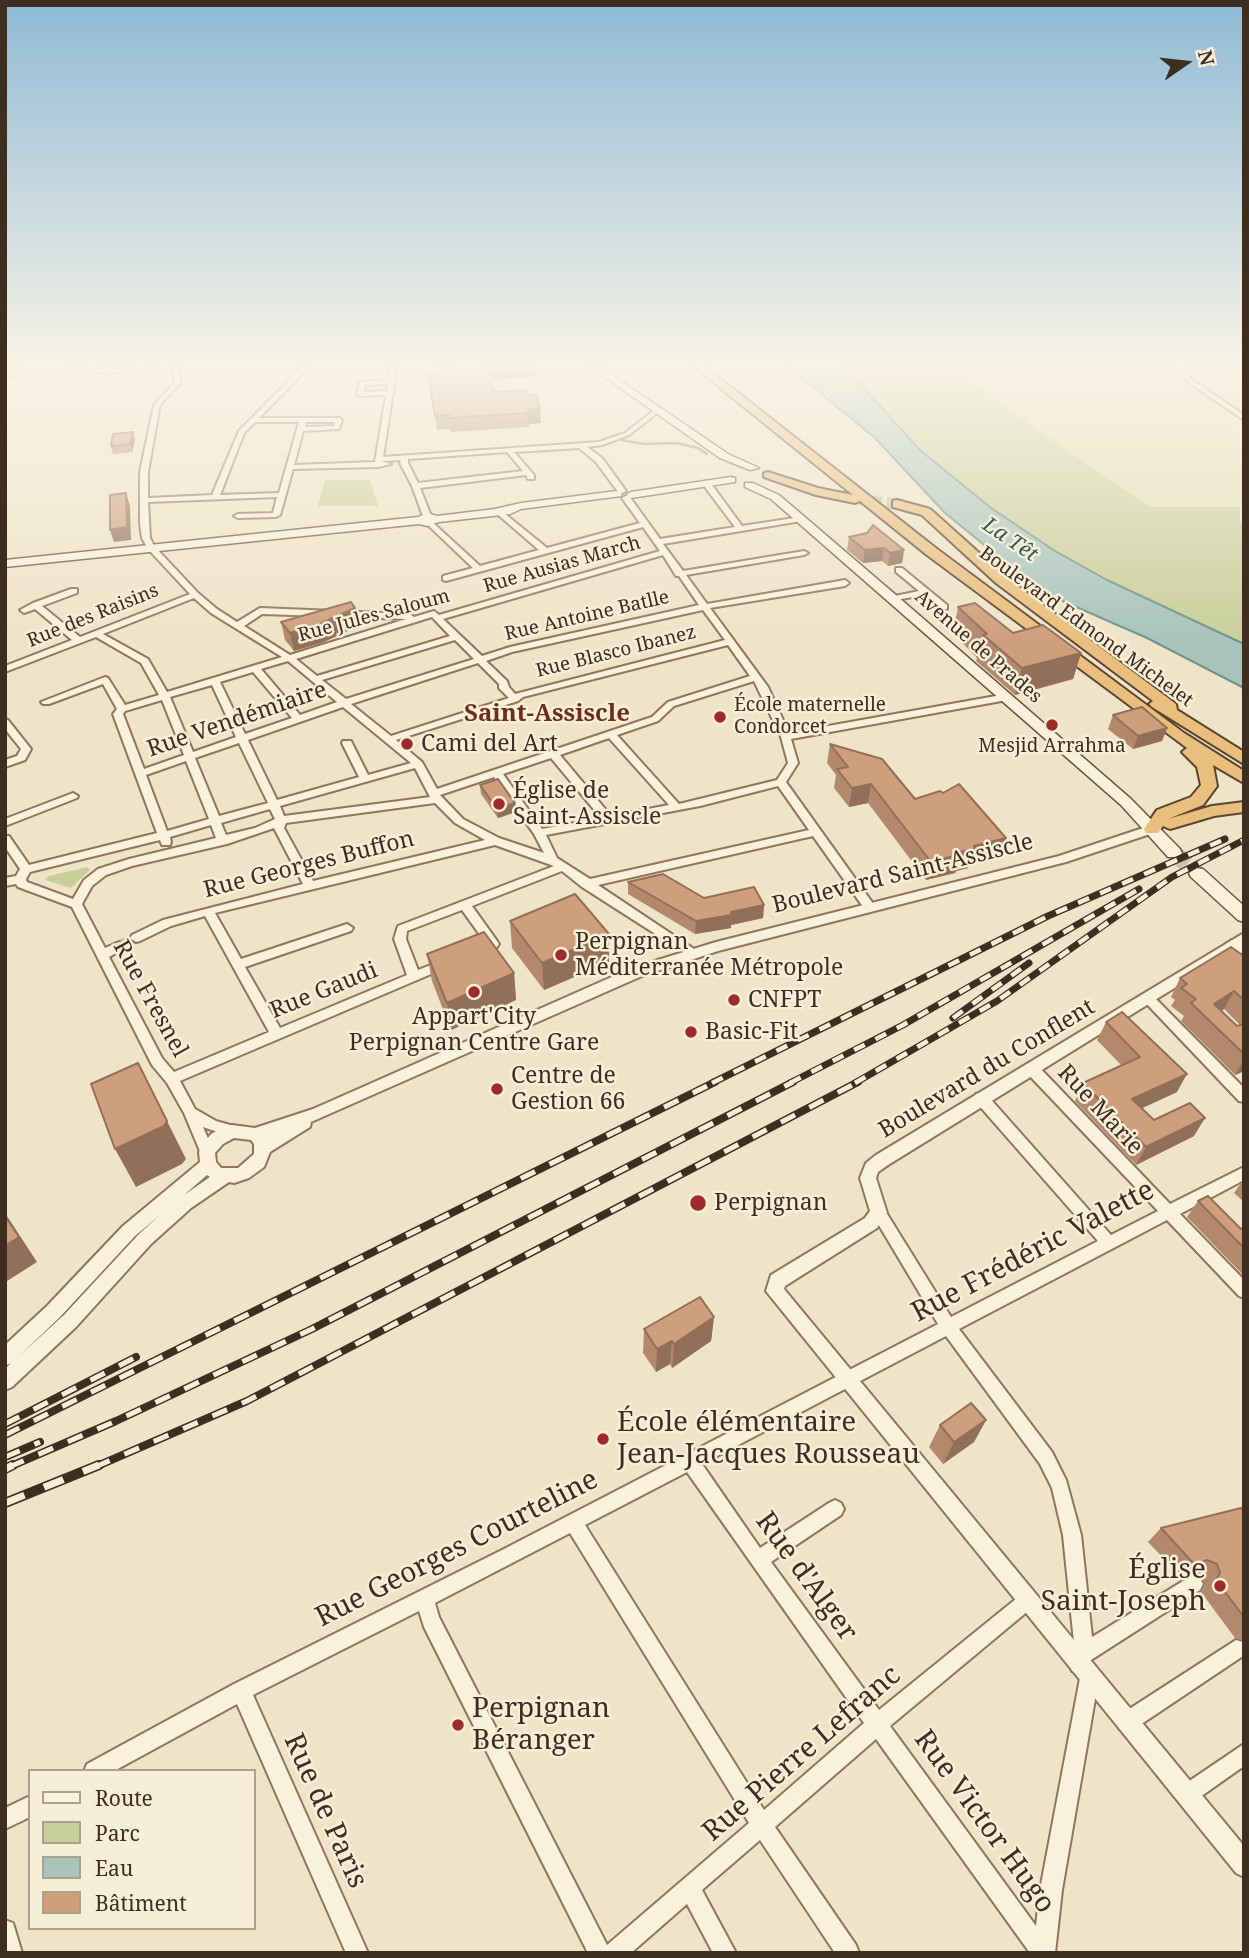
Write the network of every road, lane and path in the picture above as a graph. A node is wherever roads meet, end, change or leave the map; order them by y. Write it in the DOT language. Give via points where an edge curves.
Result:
graph roads {
  1 [pos="147,457"];
  2 [pos="231,457"];
  3 [pos="293,457"];
  4 [pos="379,457"];
  5 [pos="432,457"];
  6 [pos="515,457"];
  7 [pos="596,457"];
  8 [pos="725,457"];
  9 [pos="727,457"];
  10 [pos="813,457"];
  11 [pos="828,457"];
  12 [pos="405,460"];
  13 [pos="378,462"];
  14 [pos="291,467"];
  15 [pos="754,468"];
  16 [pos="732,475"];
  17 [pos="767,477"];
  18 [pos="706,483"];
  19 [pos="750,485"];
  20 [pos="416,486"];
  21 [pos="624,494"];
  22 [pos="283,495"];
  23 [pos="215,498"];
  24 [pos="775,498"];
  25 [pos="855,499"];
  26 [pos="143,500"];
  27 [pos="897,504"];
  28 [pos="499,512"];
  29 [pos="238,516"];
  30 [pos="801,519"];
  31 [pos="429,520"];
  32 [pos="646,524"];
  33 [pos="740,529"];
  34 [pos="659,542"];
  35 [pos="151,547"];
  36 [pos="545,551"];
  37 [pos="665,552"];
  38 [pos="932,552"];
  39 [pos="804,553"];
  40 [pos="5,566"];
  41 [pos="479,570"];
  42 [pos="899,570"];
  43 [pos="679,574"];
  44 [pos="983,577"];
  45 [pos="446,578"];
  46 [pos="1001,580"];
  47 [pos="845,583"];
  48 [pos="75,591"];
  49 [pos="925,592"];
  50 [pos="195,595"];
  51 [pos="893,599"];
  52 [pos="36,605"];
  53 [pos="704,607"];
  54 [pos="944,607"];
  55 [pos="468,608"];
  56 [pos="24,610"];
  57 [pos="420,618"];
  58 [pos="437,618"];
  59 [pos="237,626"];
  60 [pos="97,634"];
  61 [pos="455,637"];
  62 [pos="78,640"];
  63 [pos="728,642"];
  64 [pos="289,658"];
  65 [pos="479,661"];
  66 [pos="255,668"];
  67 [pos="5,670"];
  68 [pos="756,677"];
  69 [pos="317,679"];
  70 [pos="214,680"];
  71 [pos="165,696"];
  72 [pos="1007,697"];
  73 [pos="514,699"];
  74 [pos="46,702"];
  75 [pos="347,702"];
  76 [pos="122,709"];
  77 [pos="298,719"];
  78 [pos="5,722"];
  79 [pos="611,734"];
  80 [pos="786,737"];
  81 [pos="243,738"];
  82 [pos="390,739"];
  83 [pos="346,743"];
  84 [pos="553,753"];
  85 [pos="189,756"];
  86 [pos="1244,758"];
  87 [pos="5,764"];
  88 [pos="418,764"];
  89 [pos="496,772"];
  90 [pos="140,774"];
  91 [pos="365,778"];
  92 [pos="1244,778"];
  93 [pos="781,782"];
  94 [pos="73,796"];
  95 [pos="436,796"];
  96 [pos="273,804"];
  97 [pos="676,807"];
  98 [pos="1244,807"];
  99 [pos="318,813"];
  100 [pos="281,820"];
  101 [pos="214,821"];
  102 [pos="609,821"];
  103 [pos="5,822"];
  104 [pos="1152,829"];
  105 [pos="816,832"];
  106 [pos="539,833"];
  107 [pos="164,836"];
  108 [pos="5,839"];
  109 [pos="223,841"];
  110 [pos="495,841"];
  111 [pos="1178,852"];
  112 [pos="169,853"];
  113 [pos="557,864"];
  114 [pos="23,874"];
  115 [pos="5,881"];
  116 [pos="586,884"];
  117 [pos="310,886"];
  118 [pos="76,904"];
  119 [pos="464,904"];
  120 [pos="1244,907"];
  121 [pos="870,908"];
  122 [pos="208,911"];
  123 [pos="1244,916"];
  124 [pos="347,928"];
  125 [pos="136,938"];
  126 [pos="493,944"];
  127 [pos="119,946"];
  128 [pos="1240,946"];
  129 [pos="693,954"];
  130 [pos="102,955"];
  131 [pos="237,965"];
  132 [pos="414,976"];
  133 [pos="1148,998"];
  134 [pos="276,1033"];
  135 [pos="1032,1069"];
  136 [pos="172,1079"];
  137 [pos="1244,1097"];
  138 [pos="981,1098"];
  139 [pos="190,1112"];
  140 [pos="232,1131"];
  141 [pos="259,1141"];
  142 [pos="208,1158"];
  143 [pos="1244,1173"];
  144 [pos="225,1176"];
  145 [pos="1166,1211"];
  146 [pos="879,1213"];
  147 [pos="1110,1244"];
  148 [pos="1244,1291"];
  149 [pos="949,1328"];
  150 [pos="5,1357"];
  151 [pos="846,1378"];
  152 [pos="5,1381"];
  153 [pos="690,1462"];
  154 [pos="835,1509"];
  155 [pos="573,1522"];
  156 [pos="758,1560"];
  157 [pos="1194,1584"];
  158 [pos="424,1598"];
  159 [pos="1028,1600"];
  160 [pos="1236,1649"];
  161 [pos="1084,1664"];
  162 [pos="241,1691"];
  163 [pos="1127,1722"];
  164 [pos="879,1723"];
  165 [pos="1244,1754"];
  166 [pos="98,1769"];
  167 [pos="1186,1795"];
  168 [pos="28,1807"];
  169 [pos="5,1819"];
  170 [pos="761,1824"];
  171 [pos="1244,1865"];
  172 [pos="690,1889"];
  173 [pos="5,1931"];
  174 [pos="11,1953"];
  175 [pos="357,1953"];
  176 [pos="600,1953"];
  177 [pos="614,1953"];
  178 [pos="725,1953"];
  179 [pos="848,1953"];
  180 [pos="1043,1953"];
  1 -- 26 [label="street"];
  2 -- 23 [label="street"];
  3 -- 14 [label="street"];
  4 -- 13 [label="street"];
  5 -- 12 [label="street"];
  6 -- 20 [label="street" via="529,475"];
  7 -- 21 [label="street"];
  8 -- 16 [label="main road"];
  9 -- 15 [label="main road"];
  10 -- 38 [label="highway, Boulevard Edmond Michelet"];
  11 -- 44 [label="highway, Boulevard Edmond Michelet"];
  12 -- 13 [label="street"];
  12 -- 20 [label="street"];
  13 -- 14 [label="street"];
  14 -- 22 [label="street"];
  15 -- 16 [label="main road"];
  15 -- 17 [label="main road"];
  16 -- 18 [label="main road"];
  16 -- 19 [label="main road, Avenue de Prades"];
  17 -- 19 [label="main road"];
  17 -- 24 [label="main road, Avenue de Prades"];
  17 -- 25 [label="highway"];
  18 -- 21 [label="main road"];
  18 -- 33 [label="street"];
  19 -- 24 [label="main road, Avenue de Prades"];
  20 -- 31 [label="street"];
  21 -- 28 [label="main road"];
  21 -- 32 [label="street"];
  22 -- 23 [label="street"];
  22 -- 29 [label="street" via="276,514"];
  23 -- 26 [label="street"];
  24 -- 30 [label="main road, Avenue de Prades"];
  26 -- 35 [label="street"];
  27 -- 46 [label="highway" via="926,512"];
  28 -- 31 [label="main road"];
  28 -- 36 [label="street"];
  30 -- 33 [label="street"];
  30 -- 51 [label="main road, Avenue de Prades"];
  31 -- 35 [label="main road"];
  31 -- 41 [label="street"];
  32 -- 34 [label="street"];
  32 -- 36 [label="street"];
  33 -- 34 [label="street"];
  34 -- 37 [label="street"];
  35 -- 40 [label="main road"];
  35 -- 50 [label="street"];
  36 -- 41 [label="street"];
  37 -- 43 [label="street"];
  37 -- 55 [label="street, Rue Ausias March"];
  38 -- 92 [label="highway, Boulevard Edmond Michelet" via="1179,736"];
  38 -- 104 [label="highway" via="944,568 1205,765 1209,786 1205,793 1197,801 1163,814"];
  39 -- 43 [label="street"];
  41 -- 45 [label="street"];
  42 -- 49 [label="street"];
  43 -- 53 [label="street"];
  44 -- 46 [label="highway"];
  44 -- 86 [label="highway, Boulevard Edmond Michelet" via="1169,712"];
  46 -- 86 [label="highway"];
  47 -- 53 [label="street"];
  48 -- 52 [label="street"];
  49 -- 51 [label="street"];
  49 -- 54 [label="street"];
  50 -- 59 [label="street"];
  50 -- 60 [label="street, Rue des Raisins"];
  51 -- 72 [label="main road, Avenue de Prades"];
  52 -- 56 [label="street"];
  52 -- 62 [label="street"];
  53 -- 63 [label="street"];
  53 -- 65 [label="street, Rue Antoine Batlle"];
  55 -- 58 [label="street, Rue Jules Saloum"];
  57 -- 58 [label="street, Rue Jules Saloum" via="434,614"];
  57 -- 59 [label="street" via="260,611"];
  57 -- 64 [label="street, Rue Jules Saloum"];
  58 -- 61 [label="street"];
  59 -- 64 [label="street"];
  60 -- 62 [label="street, Rue des Raisins"];
  60 -- 71 [label="street" via="145,661"];
  61 -- 65 [label="street"];
  61 -- 69 [label="street"];
  62 -- 67 [label="street, Rue des Raisins"];
  63 -- 68 [label="street"];
  63 -- 73 [label="street, Rue Blasco Ibanez"];
  64 -- 66 [label="street, Rue Jules Saloum"];
  64 -- 69 [label="street"];
  65 -- 73 [label="street"];
  65 -- 75 [label="street, Rue Vendémiaire"];
  66 -- 70 [label="street, Rue Jules Saloum"];
  66 -- 77 [label="street"];
  68 -- 79 [label="street" via="671,704 655,719"];
  68 -- 80 [label="street"];
  69 -- 75 [label="street"];
  70 -- 71 [label="street, Rue Jules Saloum"];
  70 -- 81 [label="street"];
  71 -- 76 [label="street, Rue Jules Saloum"];
  71 -- 85 [label="street"];
  72 -- 80 [label="street"];
  72 -- 104 [label="main road, Avenue de Prades"];
  73 -- 82 [label="street, Rue Blasco Ibanez"];
  74 -- 76 [label="street" via="102,680"];
  75 -- 77 [label="street, Rue Vendémiaire"];
  75 -- 82 [label="street"];
  76 -- 90 [label="street" via="118,714"];
  77 -- 81 [label="street, Rue Vendémiaire"];
  78 -- 87 [label="street" via="26,749 21,758"];
  79 -- 84 [label="street"];
  79 -- 97 [label="street"];
  80 -- 93 [label="street" via="793,763"];
  81 -- 85 [label="street, Rue Vendémiaire"];
  81 -- 96 [label="street"];
  82 -- 88 [label="street"];
  83 -- 91 [label="street"];
  84 -- 89 [label="street"];
  84 -- 102 [label="street"];
  85 -- 90 [label="street, Rue Vendémiaire"];
  85 -- 101 [label="street"];
  88 -- 91 [label="street"];
  88 -- 95 [label="street"];
  89 -- 95 [label="street"];
  89 -- 106 [label="street"];
  90 -- 107 [label="street"];
  91 -- 96 [label="street"];
  93 -- 97 [label="street"];
  93 -- 105 [label="street"];
  94 -- 103 [label="street"];
  95 -- 99 [label="street"];
  95 -- 110 [label="street" via="459,821"];
  96 -- 100 [label="street"];
  96 -- 101 [label="street"];
  97 -- 102 [label="street"];
  98 -- 104 [label="highway" via="1212,811"];
  99 -- 100 [label="street"];
  100 -- 109 [label="street"];
  100 -- 117 [label="street" via="279,828"];
  101 -- 107 [label="street"];
  101 -- 109 [label="street"];
  102 -- 106 [label="street"];
  104 -- 111 [label="main road, Avenue de Prades"];
  104 -- 121 [label="street, Boulevard Saint-Assiscle" via="1062,859"];
  105 -- 116 [label="street"];
  105 -- 121 [label="street"];
  106 -- 113 [label="street"];
  107 -- 112 [label="street"];
  107 -- 114 [label="street"];
  108 -- 114 [label="street"];
  109 -- 112 [label="street"];
  110 -- 113 [label="street"];
  110 -- 117 [label="street, Rue Georges Buffon"];
  112 -- 118 [label="street" via="102,872 88,883"];
  113 -- 116 [label="street"];
  113 -- 119 [label="street"];
  114 -- 115 [label="street"];
  114 -- 118 [label="street" via="22,884"];
  116 -- 129 [label="street"];
  117 -- 122 [label="street, Rue Georges Buffon"];
  118 -- 130 [label="street, Rue Fresnel"];
  119 -- 126 [label="street"];
  119 -- 132 [label="street" via="400,932"];
  120 -- 123 [label="main road" via="1199,871"];
  121 -- 129 [label="street, Boulevard Saint-Assiscle"];
  122 -- 125 [label="street, Rue Georges Buffon"];
  122 -- 131 [label="street"];
  124 -- 131 [label="street"];
  126 -- 132 [label="street, Rue Gaudi"];
  127 -- 130 [label="street"];
  128 -- 133 [label="street, Boulevard du Conflent"];
  129 -- 141 [label="street, Boulevard Saint-Assiscle" via="588,993"];
  130 -- 136 [label="street, Rue Fresnel" via="157,1061"];
  131 -- 134 [label="street"];
  132 -- 134 [label="street, Rue Gaudi"];
  133 -- 135 [label="street, Boulevard du Conflent"];
  133 -- 137 [label="street"];
  134 -- 136 [label="street, Rue Gaudi"];
  135 -- 138 [label="street, Boulevard du Conflent"];
  135 -- 145 [label="street, Rue Marie"];
  136 -- 139 [label="street, Rue Fresnel"];
  138 -- 146 [label="street, Boulevard du Conflent" via="872,1168 868,1178"];
  138 -- 147 [label="street"];
  139 -- 140 [label="street"];
  139 -- 142 [label="street, Rue Fresnel"];
  140 -- 141 [label="street" via="249,1131"];
  140 -- 142 [label="street" via="217,1139"];
  141 -- 144 [label="street" via="262,1155 251,1169"];
  142 -- 144 [label="street" via="217,1174"];
  142 -- 150 [label="street"];
  143 -- 145 [label="street, Rue Frédéric Valette"];
  144 -- 152 [label="street" via="145,1238 70,1321"];
  145 -- 147 [label="street, Rue Frédéric Valette"];
  145 -- 148 [label="street, Rue Marie"];
  146 -- 149 [label="street"];
  146 -- 151 [label="street" via="871,1223 777,1281 775,1291"];
  147 -- 149 [label="street, Rue Frédéric Valette"];
  149 -- 151 [label="street, Rue Frédéric Valette"];
  149 -- 161 [label="street" via="1046,1458 1060,1486 1072,1535"];
  151 -- 153 [label="street, Rue Georges Courteline"];
  151 -- 159 [label="street"];
  153 -- 155 [label="street, Rue Georges Courteline"];
  153 -- 156 [label="street, Rue d'Alger"];
  154 -- 156 [label="street"];
  155 -- 158 [label="street, Rue Georges Courteline"];
  155 -- 170 [label="street"];
  156 -- 164 [label="street, Rue d'Alger"];
  157 -- 161 [label="street"];
  158 -- 162 [label="street, Rue Georges Courteline"];
  158 -- 176 [label="street" via="431,1620"];
  159 -- 161 [label="street"];
  159 -- 164 [label="street, Rue Pierre Lefranc"];
  160 -- 163 [label="street"];
  161 -- 163 [label="street"];
  161 -- 180 [label="street"];
  162 -- 166 [label="street, Rue Georges Courteline"];
  162 -- 175 [label="street, Rue de Paris"];
  163 -- 167 [label="street"];
  164 -- 170 [label="street, Rue Pierre Lefranc"];
  164 -- 180 [label="street, Rue Victor Hugo"];
  165 -- 167 [label="street"];
  167 -- 171 [label="street"];
  168 -- 169 [label="street"];
  170 -- 172 [label="street, Rue Pierre Lefranc"];
  170 -- 179 [label="street"];
  172 -- 177 [label="street, Rue Pierre Lefranc"];
  172 -- 178 [label="street"];
  173 -- 174 [label="street"];
}
